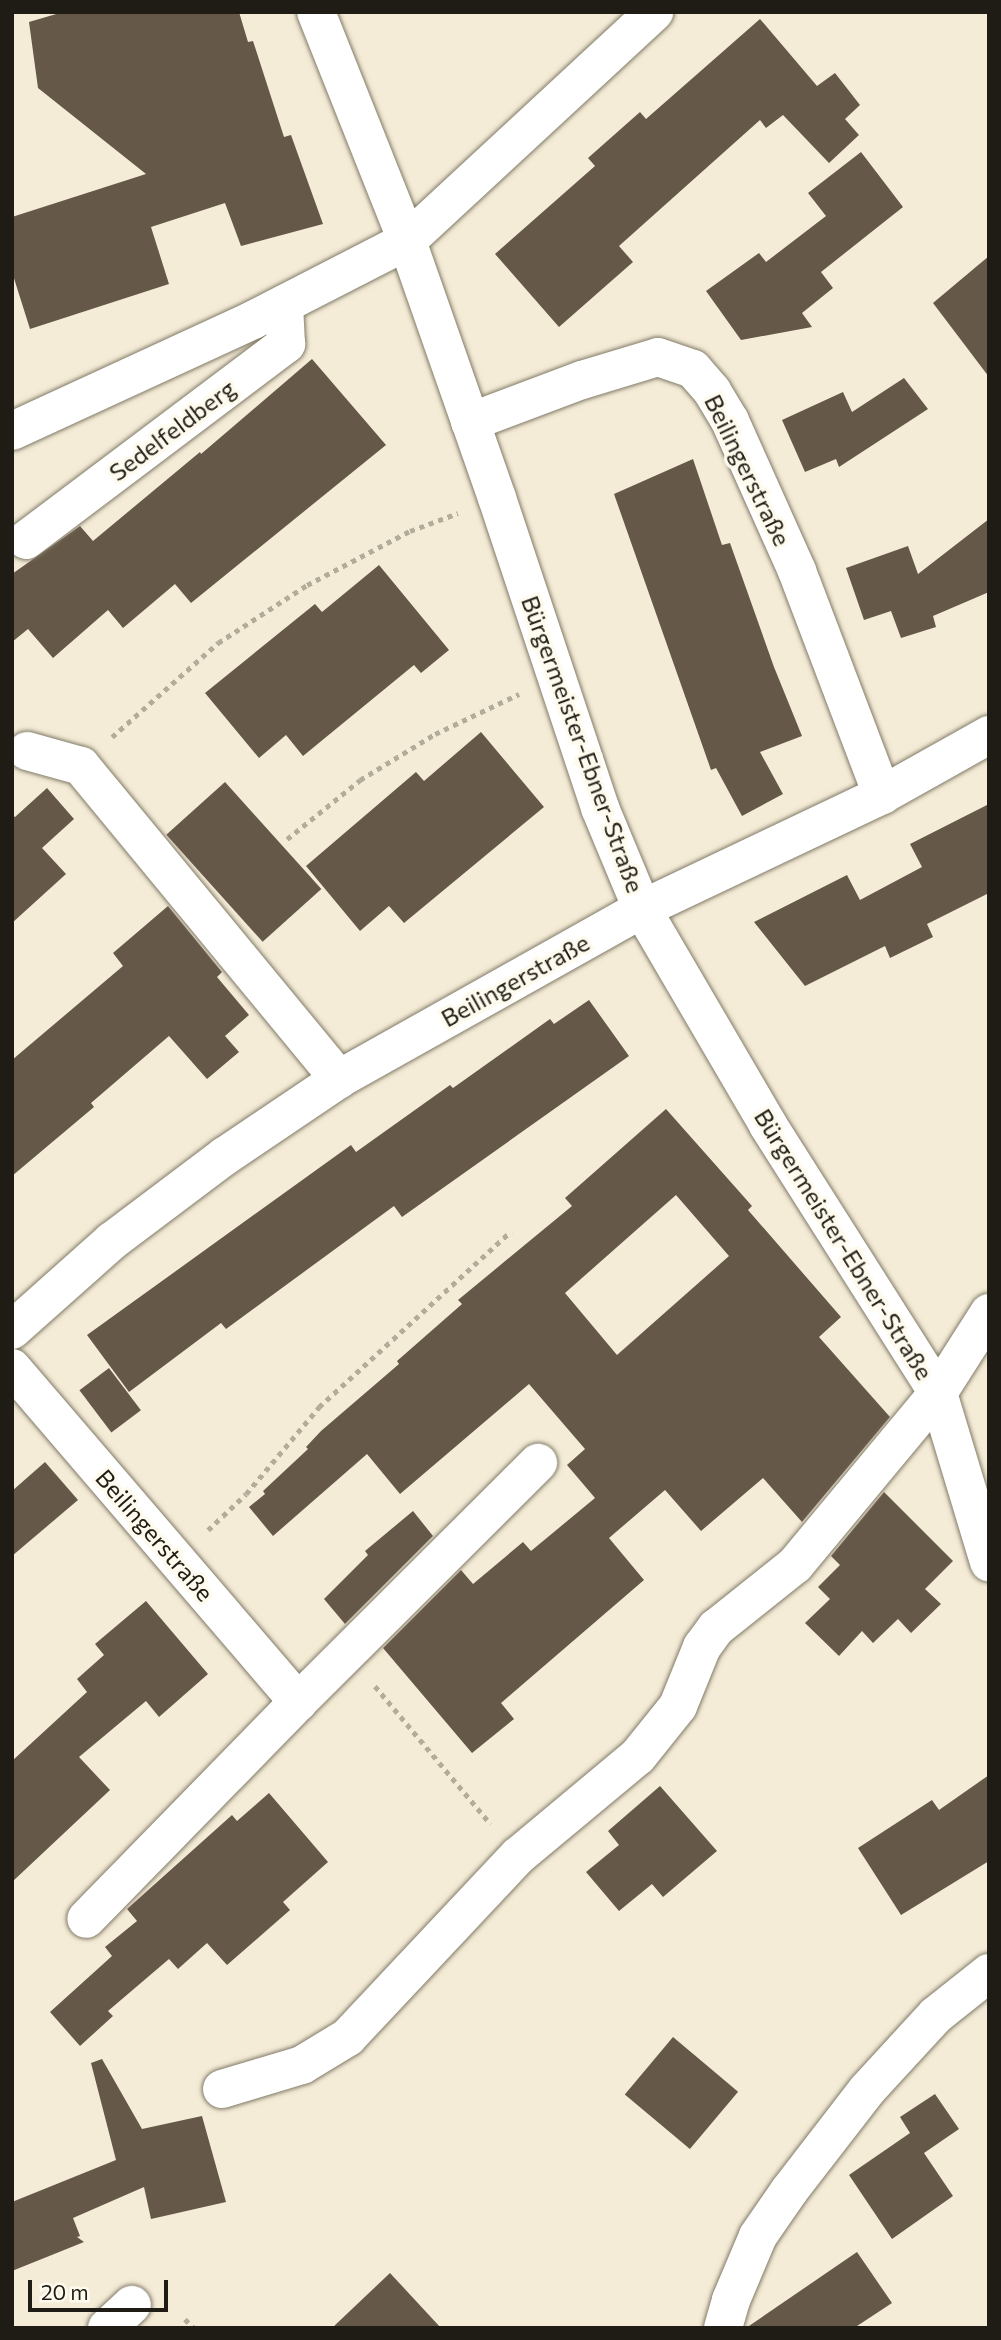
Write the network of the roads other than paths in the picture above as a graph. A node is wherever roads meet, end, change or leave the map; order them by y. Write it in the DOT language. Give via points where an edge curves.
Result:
graph roads {
  1 [pos="316,12"];
  2 [pos="654,12"];
  3 [pos="407,241"];
  4 [pos="284,304"];
  5 [pos="470,422"];
  6 [pos="12,431"];
  7 [pos="26,540"];
  8 [pos="989,735"];
  9 [pos="27,751"];
  10 [pos="882,795"];
  11 [pos="642,909"];
  12 [pos="339,1079"];
  13 [pos="989,1313"];
  14 [pos="12,1330"];
  15 [pos="12,1368"];
  16 [pos="939,1393"];
  17 [pos="538,1463"];
  18 [pos="989,1562"];
  19 [pos="298,1702"];
  20 [pos="86,1919"];
  21 [pos="989,1973"];
  22 [pos="222,2089"];
  23 [pos="723,2328"];
  1 -- 3 [label="street, Bürgermeister-Ebner-Straße"];
  2 -- 3 [label="street"];
  3 -- 4 [label="street, Sedelfeldberg"];
  3 -- 5 [label="street, Bürgermeister-Ebner-Straße"];
  4 -- 6 [label="street, Sedelfeldberg"];
  4 -- 7 [label="street, Sedelfeldberg" via="285,344"];
  5 -- 10 [label="street, Beilingerstraße" via="658,357 693,369 730,421 797,571"];
  5 -- 11 [label="street, Bürgermeister-Ebner-Straße" via="600,808"];
  8 -- 10 [label="street, Beilingerstraße"];
  9 -- 12 [label="street" via="81,766"];
  10 -- 11 [label="street, Beilingerstraße"];
  11 -- 12 [label="street, Beilingerstraße"];
  11 -- 16 [label="street, Bürgermeister-Ebner-Straße" via="768,1125"];
  12 -- 14 [label="street, Beilingerstraße" via="225,1156 112,1241"];
  13 -- 16 [label="street, Bürgermeister-Ebner-Straße"];
  15 -- 19 [label="street, Beilingerstraße"];
  16 -- 18 [label="street, Bürgermeister-Ebner-Straße"];
  16 -- 22 [label="street, Bürgermeister-Ebner-Straße" via="795,1565 716,1628 702,1647 678,1706 638,1756 518,1856 348,2037 302,2065"];
  17 -- 19 [label="street"];
  19 -- 20 [label="street"];
  21 -- 23 [label="street" via="936,2015 789,2190 758,2236"];
}
